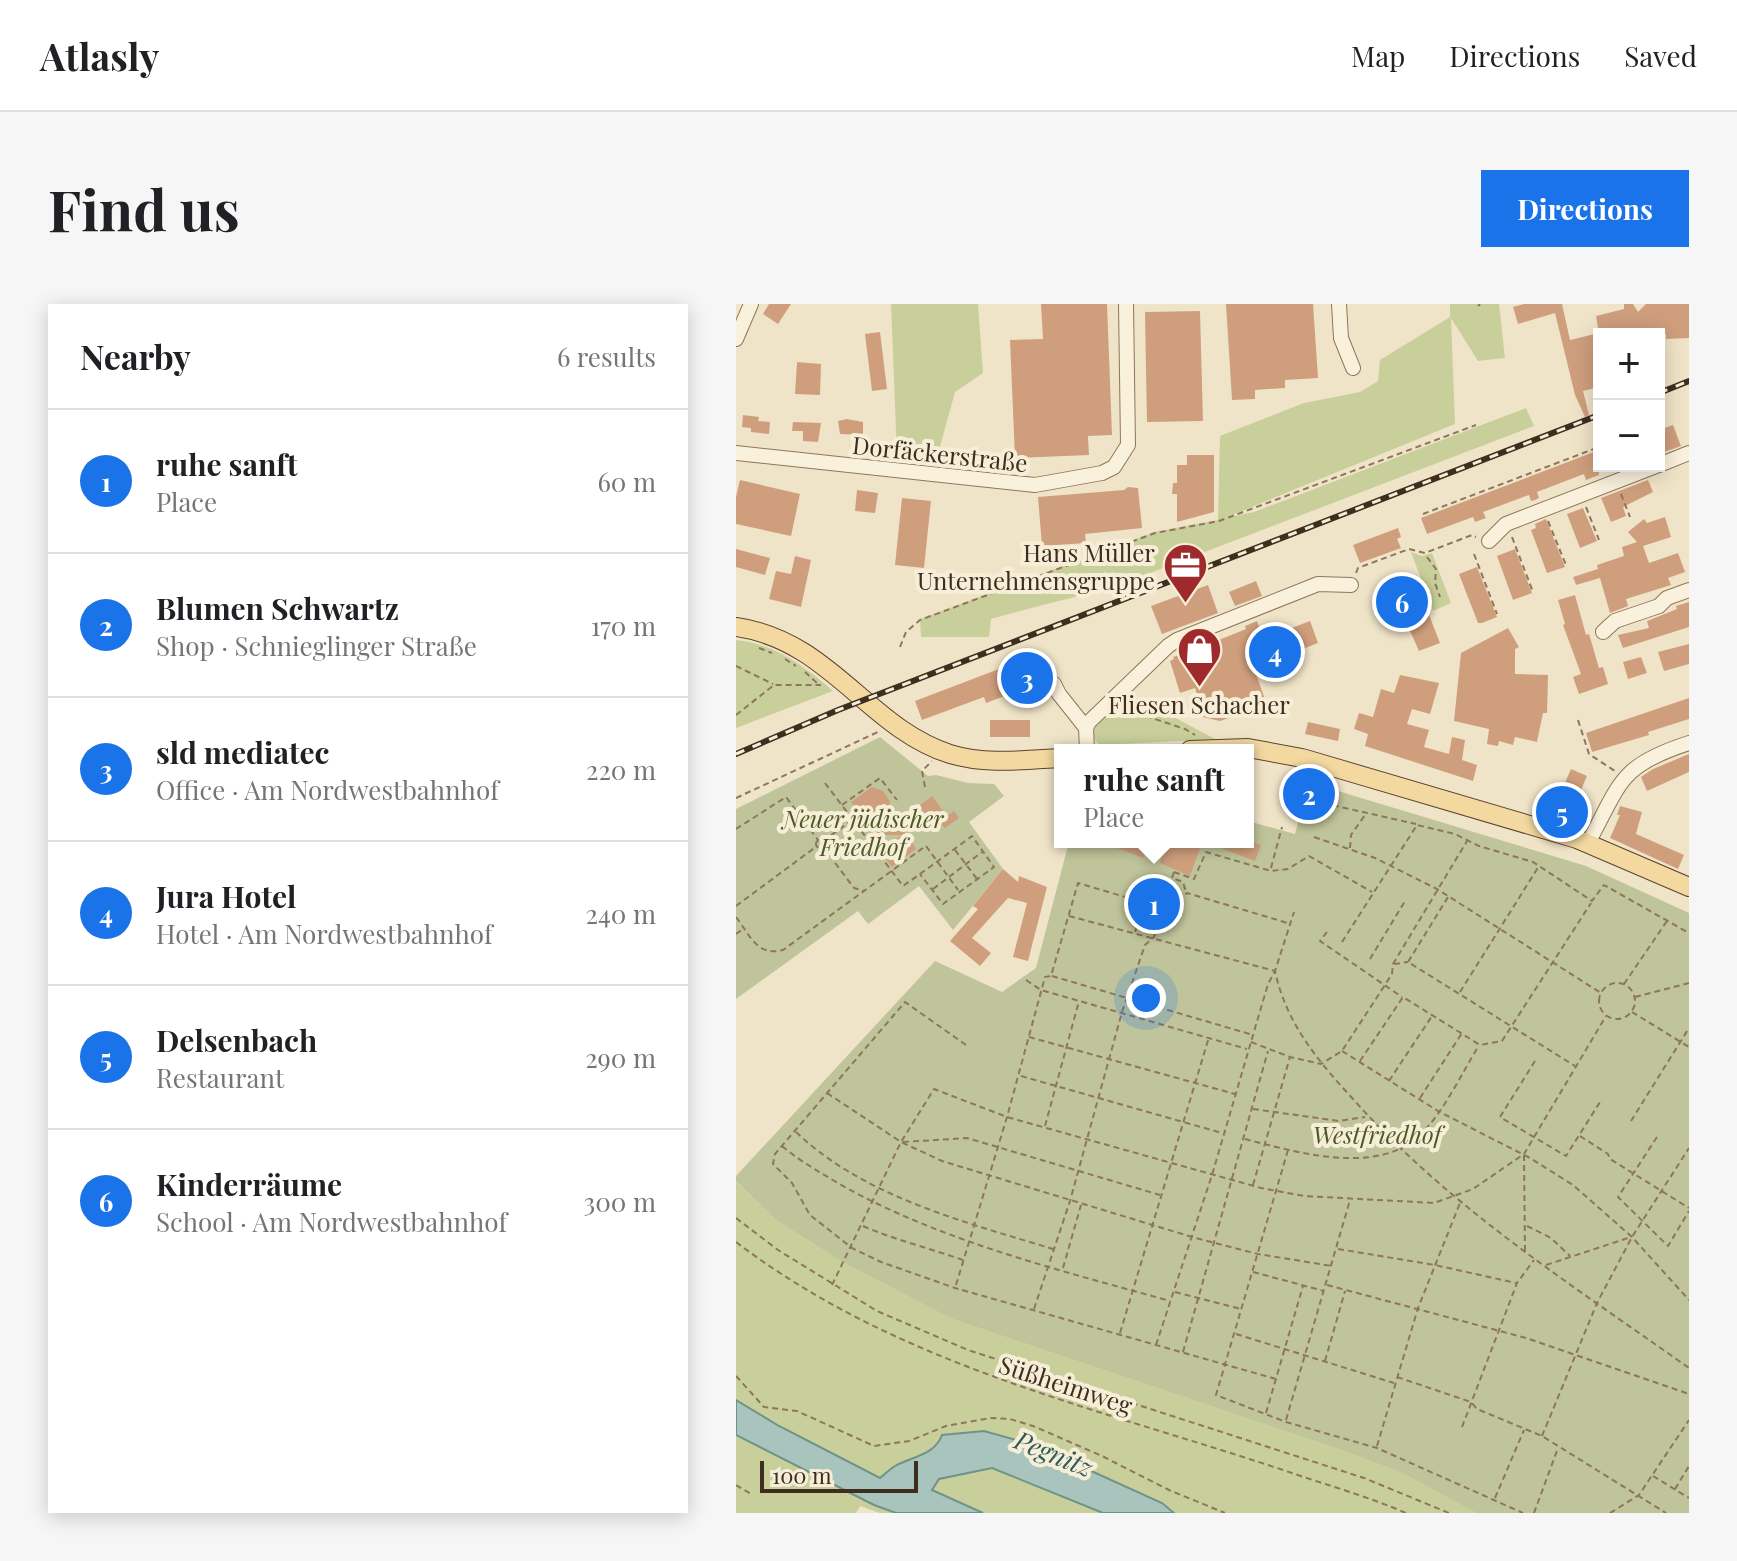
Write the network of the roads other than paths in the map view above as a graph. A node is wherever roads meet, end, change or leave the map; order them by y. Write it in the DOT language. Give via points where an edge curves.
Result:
graph roads {
  1 [pos="751,304"];
  2 [pos="1126,304"];
  3 [pos="1339,304"];
  4 [pos="736,339"];
  5 [pos="1353,368"];
  6 [pos="736,453"];
  7 [pos="1689,453"];
  8 [pos="1665,462"];
  9 [pos="1639,472"];
  10 [pos="1489,541"];
  11 [pos="1351,585"];
  12 [pos="1689,590"];
  13 [pos="736,627"];
  14 [pos="1603,632"];
  15 [pos="1054,684"];
  16 [pos="1086,728"];
  17 [pos="1689,743"];
  18 [pos="1087,744"];
  19 [pos="1254,749"];
  20 [pos="1054,758"];
  21 [pos="1588,843"];
  22 [pos="1689,887"];
  1 -- 4 [label="street"];
  2 -- 6 [label="street, Dorfäckerstraße" via="1128,445 1114,467 1102,473 1035,485"];
  3 -- 5 [label="street" via="1341,338"];
  7 -- 8 [label="street"];
  9 -- 10 [label="street" via="1506,524"];
  11 -- 16 [label="street" via="1318,584 1177,640"];
  12 -- 14 [label="street" via="1615,621"];
  13 -- 20 [label="main road" via="792,644 941,751 986,760"];
  15 -- 16 [label="street"];
  16 -- 18 [label="street"];
  17 -- 21 [label="street" via="1631,770 1615,789"];
  19 -- 21 [label="main road"];
  21 -- 22 [label="main road"];
}
